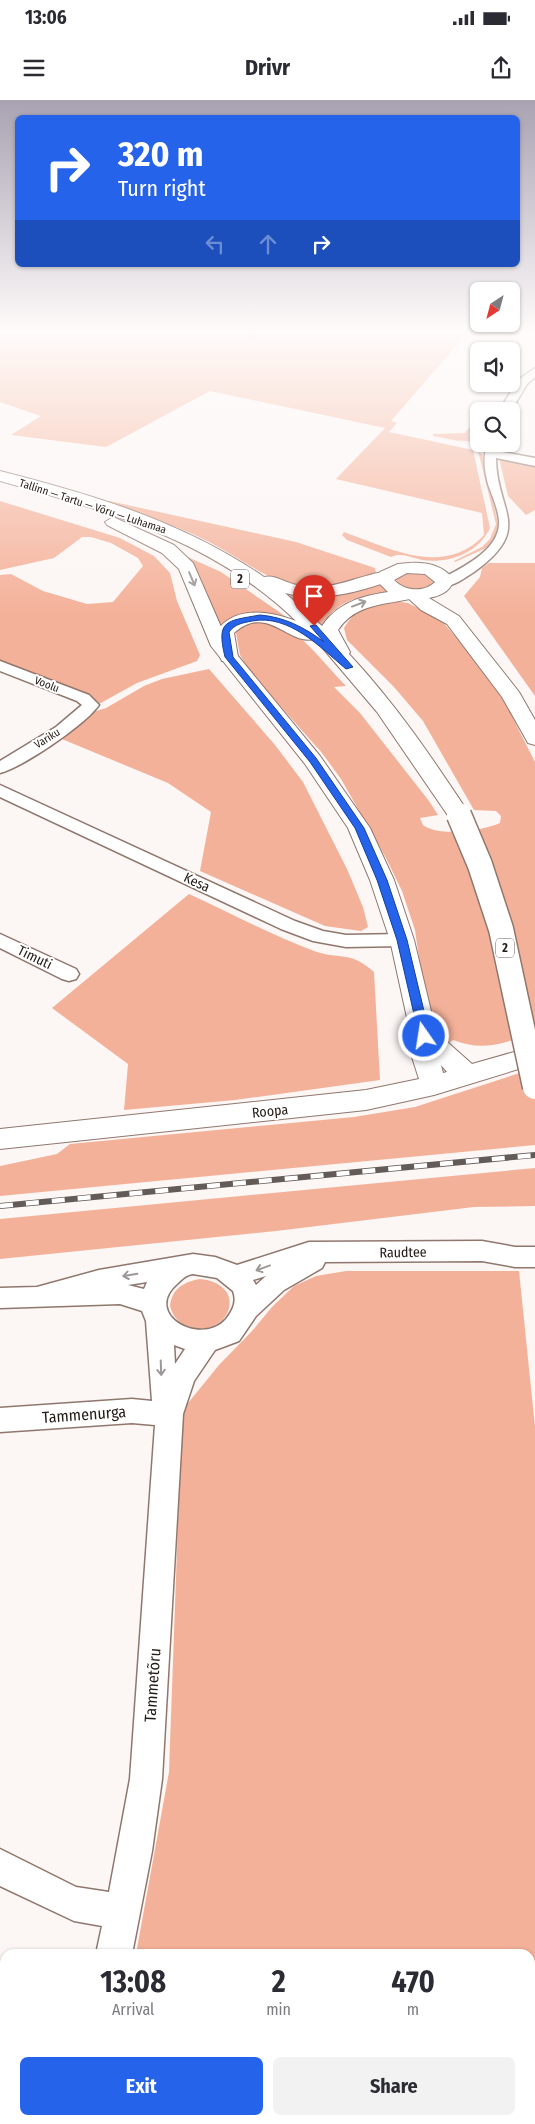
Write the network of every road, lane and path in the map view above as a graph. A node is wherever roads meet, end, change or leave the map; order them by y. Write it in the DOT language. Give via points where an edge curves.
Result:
graph roads {
  1 [pos="491,452"];
  2 [pos="504,452"];
  3 [pos="535,462"];
  4 [pos="0,476"];
  5 [pos="0,486"];
  6 [pos="112,522"];
  7 [pos="491,551"];
  8 [pos="227,559"];
  9 [pos="426,569"];
  10 [pos="386,576"];
  11 [pos="441,587"];
  12 [pos="411,594"];
  13 [pos="453,620"];
  14 [pos="229,657"];
  15 [pos="0,666"];
  16 [pos="349,667"];
  17 [pos="91,705"];
  18 [pos="535,738"];
  19 [pos="0,768"];
  20 [pos="0,790"];
  21 [pos="0,940"];
  22 [pos="402,940"];
  23 [pos="69,974"];
  24 [pos="424,1036"];
  25 [pos="535,1055"];
  26 [pos="467,1076"];
  27 [pos="434,1086"];
  28 [pos="535,1087"];
  29 [pos="1,1138"];
  30 [pos="535,1244"];
  31 [pos="482,1251"];
  32 [pos="324,1253"];
  33 [pos="535,1257"];
  34 [pos="178,1268"];
  35 [pos="235,1276"];
  36 [pos="39,1296"];
  37 [pos="0,1298"];
  38 [pos="246,1310"];
  39 [pos="155,1313"];
  40 [pos="208,1340"];
  41 [pos="168,1414"];
  42 [pos="0,1420"];
  43 [pos="0,1866"];
  44 [pos="122,1912"];
  45 [pos="115,1949"];
  1 -- 7 [label="street" via="492,475 506,523 505,534"];
  2 -- 3 [label="street"];
  4 -- 8 [label="main road, Tallinn — Tartu — Võru — Luhamaa / 2" via="132,517"];
  5 -- 6 [label="main road, Tallinn — Tartu — Võru — Luhamaa / 2"];
  6 -- 14 [label="main road, one-way" via="168,549 187,567 212,630"];
  6 -- 16 [label="main road, Tallinn — Tartu — Võru — Luhamaa / 2" via="202,557 250,586 292,614"];
  7 -- 9 [label="street" via="455,565"];
  7 -- 11 [label="street"];
  8 -- 10 [label="main road" via="279,586 315,593 358,587"];
  8 -- 16 [label="main road, Tallinn — Tartu — Võru — Luhamaa / 2" via="301,614"];
  9 -- 10 [label="main road" via="404,568"];
  9 -- 11 [label="main road" via="440,575"];
  10 -- 12 [label="main road" via="387,585"];
  11 -- 12 [label="main road"];
  11 -- 13 [label="main road" via="445,606 455,617"];
  12 -- 13 [label="main road"];
  16 -- 12 [label="main road, one-way" via="329,630 336,617 364,602"];
  13 -- 18 [label="main road" via="512,696"];
  14 -- 16 [label="main road" via="224,637 230,625 247,619 270,618 290,623 310,635"];
  14 -- 22 [label="main road" via="313,760 359,828 382,880"];
  15 -- 17 [label="street, Voolu" via="84,698"];
  16 -- 28 [label="main road, Tallinn — Tartu — Võru — Luhamaa / 2, bridge" via="420,754 459,815 501,928"];
  17 -- 19 [label="street, Variku" via="86,713"];
  20 -- 22 [label="street, Kesa" via="320,937 346,941"];
  21 -- 23 [label="street, Timuti"];
  22 -- 24 [label="main road"];
  24 -- 26 [label="main road"];
  24 -- 27 [label="main road" via="424,1054"];
  25 -- 26 [label="main road, Roopa"];
  26 -- 27 [label="main road, Roopa"];
  27 -- 29 [label="main road, Roopa" via="366,1100"];
  30 -- 31 [label="street, Raudtee" via="504,1245"];
  31 -- 32 [label="street, Raudtee"];
  31 -- 33 [label="street, Raudtee"];
  32 -- 35 [label="street, Raudtee, one-way" via="309,1252"];
  32 -- 38 [label="street" via="275,1283"];
  34 -- 35 [label="street" via="208,1264"];
  34 -- 36 [label="street, one-way" via="99,1280"];
  34 -- 39 [label="street" via="159,1283 154,1293"];
  35 -- 38 [label="street" via="244,1286"];
  36 -- 37 [label="street"];
  36 -- 39 [label="street" via="120,1294 138,1297"];
  38 -- 40 [label="street" via="233,1330"];
  39 -- 40 [label="street" via="167,1331 179,1338"];
  39 -- 41 [label="street, Tammetõru, one-way" via="161,1336 162,1385"];
  40 -- 41 [label="street, Tammetõru" via="186,1367"];
  41 -- 42 [label="street, Tammenurga" via="132,1411"];
  41 -- 44 [label="street, Tammetõru" via="146,1772 135,1851"];
  43 -- 44 [label="street" via="74,1904"];
  44 -- 45 [label="street, Tammetõru"];
}
